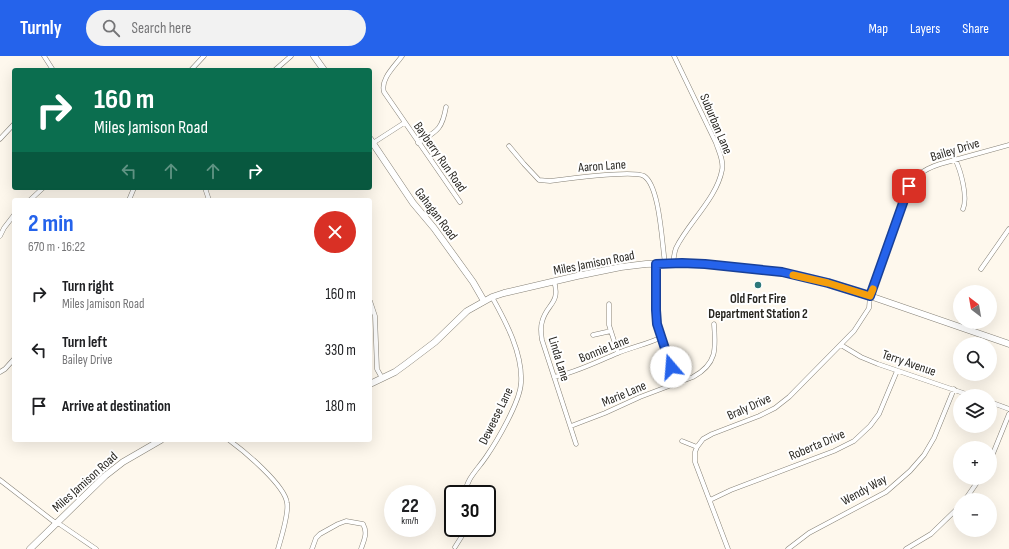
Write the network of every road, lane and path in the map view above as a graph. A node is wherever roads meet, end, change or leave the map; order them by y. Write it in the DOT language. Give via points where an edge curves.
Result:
graph roads {
  1 [pos="44,56"];
  2 [pos="204,56"];
  3 [pos="291,56"];
  4 [pos="314,56"];
  5 [pos="402,56"];
  6 [pos="674,56"];
  7 [pos="52,68"];
  8 [pos="193,68"];
  9 [pos="277,68"];
  10 [pos="323,68"];
  11 [pos="446,107"];
  12 [pos="404,123"];
  13 [pos="12,126"];
  14 [pos="0,138"];
  15 [pos="372,140"];
  16 [pos="372,142"];
  17 [pos="418,143"];
  18 [pos="1009,145"];
  19 [pos="509,146"];
  20 [pos="955,159"];
  21 [pos="41,190"];
  22 [pos="32,198"];
  23 [pos="460,202"];
  24 [pos="963,209"];
  25 [pos="12,218"];
  26 [pos="1009,229"];
  27 [pos="0,236"];
  28 [pos="664,263"];
  29 [pos="673,263"];
  30 [pos="656,264"];
  31 [pos="981,269"];
  32 [pos="554,281"];
  33 [pos="870,296"];
  34 [pos="492,297"];
  35 [pos="484,301"];
  36 [pos="609,304"];
  37 [pos="372,307"];
  38 [pos="714,324"];
  39 [pos="611,331"];
  40 [pos="593,335"];
  41 [pos="662,337"];
  42 [pos="1009,344"];
  43 [pos="841,345"];
  44 [pos="618,352"];
  45 [pos="12,361"];
  46 [pos="897,371"];
  47 [pos="0,372"];
  48 [pos="554,377"];
  49 [pos="382,378"];
  50 [pos="372,383"];
  51 [pos="678,383"];
  52 [pos="954,389"];
  53 [pos="953,391"];
  54 [pos="997,405"];
  55 [pos="1009,409"];
  56 [pos="1009,414"];
  57 [pos="571,426"];
  58 [pos="682,441"];
  59 [pos="157,442"];
  60 [pos="231,442"];
  61 [pos="576,444"];
  62 [pos="997,444"];
  63 [pos="697,447"];
  64 [pos="0,480"];
  65 [pos="467,485"];
  66 [pos="710,500"];
  67 [pos="953,513"];
  68 [pos="56,523"];
  69 [pos="461,537"];
  70 [pos="455,547"];
  71 [pos="30,549"];
  72 [pos="96,549"];
  73 [pos="278,549"];
  74 [pos="312,549"];
  75 [pos="362,549"];
  76 [pos="728,549"];
  77 [pos="788,549"];
  78 [pos="906,549"];
  1 -- 7 [label="street"];
  2 -- 8 [label="street"];
  3 -- 9 [label="street"];
  4 -- 10 [label="main road"];
  5 -- 12 [label="street, Bayberry Run Road" via="385,79 383,86 386,96"];
  6 -- 29 [label="street, Suburban Lane" via="716,143 722,171 714,189 676,249"];
  11 -- 17 [label="street" via="439,129"];
  12 -- 15 [label="street, Bayberry Run Road"];
  12 -- 17 [label="street, Bayberry Run Road"];
  13 -- 14 [label="street"];
  16 -- 35 [label="main road, Gahagan Road"];
  17 -- 23 [label="street, Bayberry Run Road"];
  18 -- 20 [label="street, Bailey Drive"];
  19 -- 28 [label="street, Aaron Lane" via="540,180 629,174 643,176 651,183 657,206"];
  20 -- 24 [label="street" via="964,189"];
  20 -- 33 [label="street, Bailey Drive" via="926,169 914,178 909,186"];
  21 -- 22 [label="street"];
  25 -- 27 [label="street"];
  26 -- 31 [label="street"];
  28 -- 29 [label="main road, Miles Jamison Road"];
  28 -- 30 [label="main road, Miles Jamison Road"];
  29 -- 33 [label="main road, Miles Jamison Road" via="782,272"];
  30 -- 32 [label="main road, Miles Jamison Road" via="621,267"];
  30 -- 41 [label="street" via="657,324"];
  32 -- 34 [label="main road, Miles Jamison Road"];
  32 -- 48 [label="street, Linda Lane" via="556,296 544,316 541,330 543,346"];
  33 -- 42 [label="main road, Miles Jamison Road"];
  33 -- 43 [label="street, Braly Drive" via="866,314"];
  34 -- 35 [label="main road, Miles Jamison Road"];
  34 -- 65 [label="street, Deweese Lane" via="516,350 521,385 518,398 500,434"];
  35 -- 49 [label="main road, Miles Jamison Road" via="467,311 416,357"];
  36 -- 39 [label="street"];
  37 -- 49 [label="street" via="375,316 377,366"];
  38 -- 51 [label="street, Marie Lane" via="716,346 710,363 701,373"];
  39 -- 40 [label="street"];
  39 -- 44 [label="street"];
  41 -- 44 [label="street, Bonnie Lane"];
  41 -- 51 [label="street"];
  43 -- 46 [label="street, Terry Avenue" via="861,357"];
  43 -- 63 [label="street, Braly Drive" via="780,404 760,416 707,436"];
  44 -- 48 [label="street, Bonnie Lane" via="587,367"];
  45 -- 47 [label="street"];
  46 -- 52 [label="street, Terry Avenue"];
  46 -- 66 [label="street, Roberta Drive" via="879,414 854,441"];
  48 -- 57 [label="street, Linda Lane"];
  49 -- 50 [label="main road, Miles Jamison Road"];
  51 -- 57 [label="street, Marie Lane"];
  53 -- 77 [label="street, Wendy Way" via="934,438 910,471 886,492 815,529"];
  54 -- 55 [label="street"];
  56 -- 62 [label="street"];
  57 -- 61 [label="street, Linda Lane"];
  58 -- 63 [label="street"];
  59 -- 68 [label="main road, Miles Jamison Road" via="114,469"];
  60 -- 73 [label="street" via="255,461 284,492 288,508"];
  63 -- 66 [label="street" via="696,462"];
  64 -- 68 [label="street"];
  66 -- 76 [label="street"];
  67 -- 78 [label="street" via="931,534"];
  68 -- 71 [label="main road, Miles Jamison Road"];
  68 -- 72 [label="street"];
  69 -- 70 [label="street"];
  74 -- 75 [label="street" via="320,534 346,521 363,524 366,528"];
}
